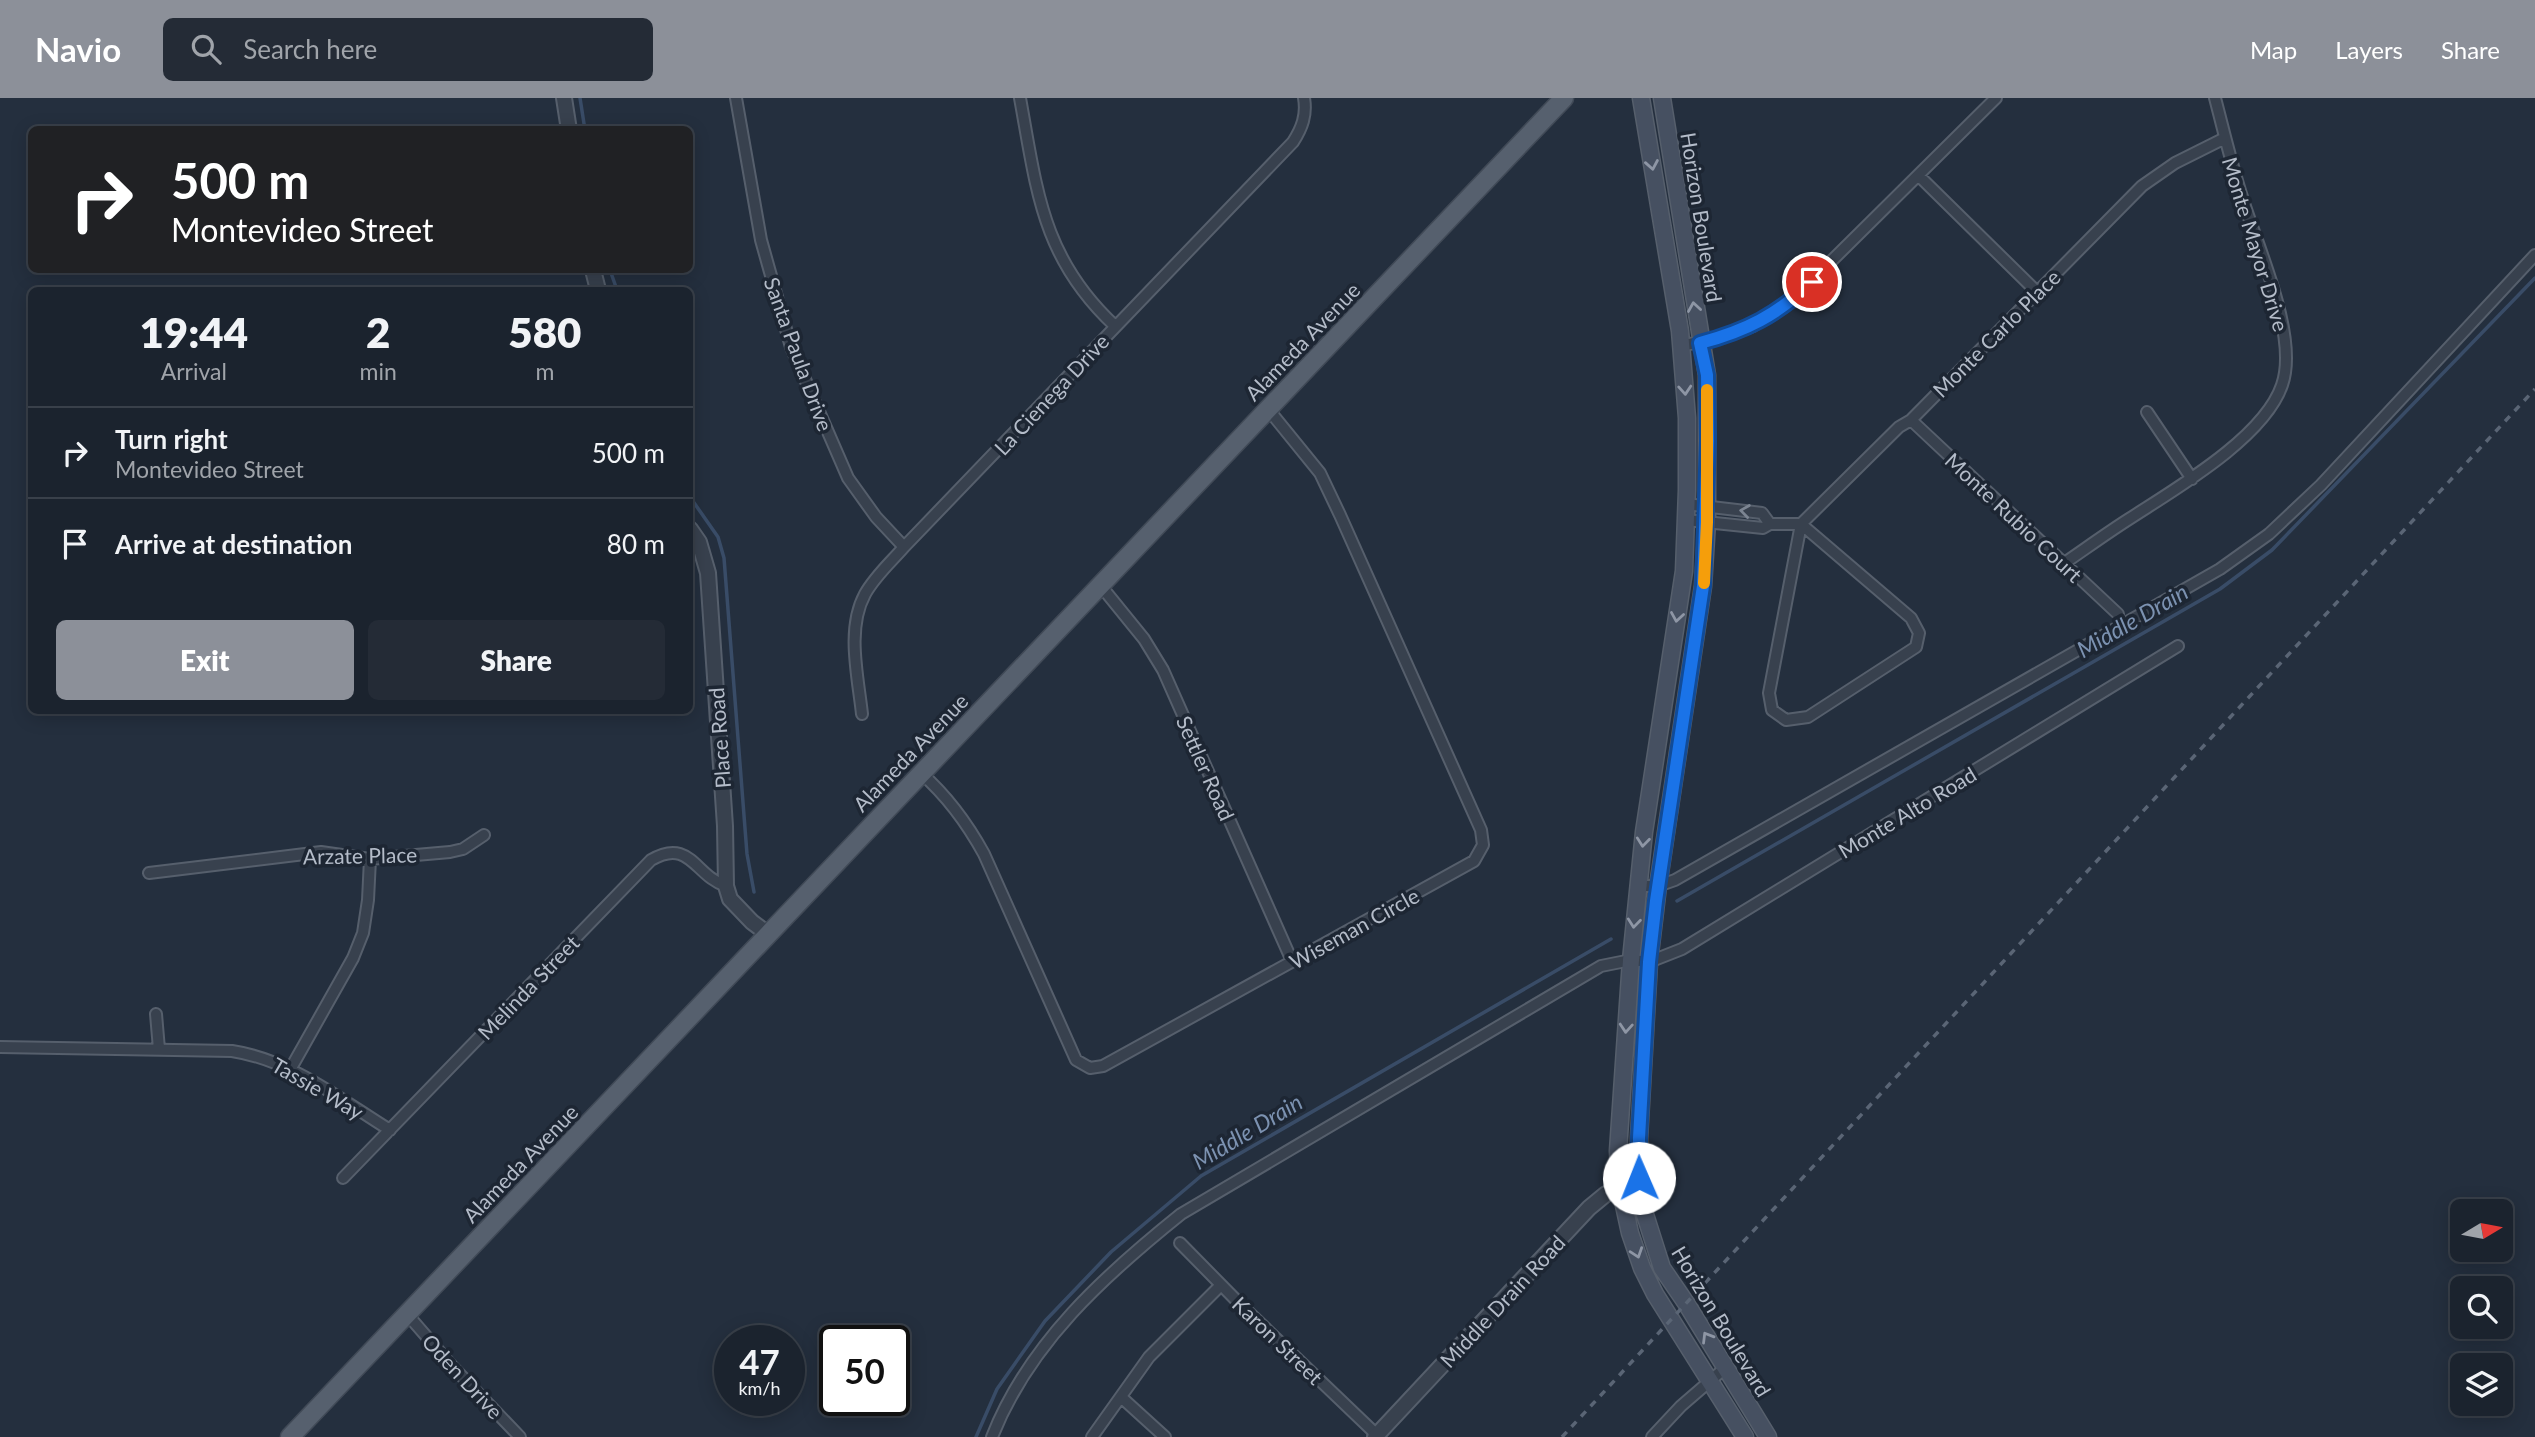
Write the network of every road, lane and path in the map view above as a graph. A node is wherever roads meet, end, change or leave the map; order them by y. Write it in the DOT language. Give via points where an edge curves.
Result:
graph roads {
  1 [pos="564,98"];
  2 [pos="736,98"];
  3 [pos="1020,98"];
  4 [pos="1304,98"];
  5 [pos="1564,98"];
  6 [pos="1641,98"];
  7 [pos="1662,98"];
  8 [pos="1996,98"];
  9 [pos="2216,98"];
  10 [pos="568,126"];
  11 [pos="2225,138"];
  12 [pos="1919,176"];
  13 [pos="2535,255"];
  14 [pos="2037,292"];
  15 [pos="1115,326"];
  16 [pos="1700,343"];
  17 [pos="1681,346"];
  18 [pos="1268,410"];
  19 [pos="2147,412"];
  20 [pos="1911,420"];
  21 [pos="2192,479"];
  22 [pos="1686,512"];
  23 [pos="1707,514"];
  24 [pos="1770,524"];
  25 [pos="1801,524"];
  26 [pos="693,533"];
  27 [pos="904,547"];
  28 [pos="2063,564"];
  29 [pos="1101,586"];
  30 [pos="2118,614"];
  31 [pos="2178,646"];
  32 [pos="862,714"];
  33 [pos="921,772"];
  34 [pos="484,835"];
  35 [pos="370,859"];
  36 [pos="149,873"];
  37 [pos="1638,886"];
  38 [pos="1658,886"];
  39 [pos="726,887"];
  40 [pos="768,934"];
  41 [pos="1631,960"];
  42 [pos="1292,961"];
  43 [pos="1649,962"];
  44 [pos="156,1014"];
  45 [pos="0,1047"];
  46 [pos="159,1049"];
  47 [pos="291,1068"];
  48 [pos="390,1130"];
  49 [pos="344,1178"];
  50 [pos="1639,1178"];
  51 [pos="1620,1188"];
  52 [pos="1180,1243"];
  53 [pos="1221,1284"];
  54 [pos="407,1314"];
  55 [pos="1725,1368"];
  56 [pos="1710,1381"];
  57 [pos="1121,1397"];
  58 [pos="1376,1436"];
  59 [pos="290,1437"];
  60 [pos="520,1437"];
  61 [pos="992,1437"];
  62 [pos="1092,1437"];
  63 [pos="1165,1437"];
  64 [pos="1652,1437"];
  65 [pos="1745,1437"];
  66 [pos="1768,1437"];
  1 -- 10 [label="street"];
  2 -- 27 [label="street, Santa Paula Drive" via="761,240 791,347 848,478"];
  3 -- 15 [label="street" via="1048,231 1071,276"];
  4 -- 15 [label="street, La Cienega Drive" via="1302,127 1293,142"];
  5 -- 18 [label="main road, Alameda Avenue"];
  6 -- 17 [label="main road, Horizon Boulevard, one-way"];
  16 -- 7 [label="main road, Horizon Boulevard, one-way"];
  8 -- 12 [label="street"];
  9 -- 11 [label="street, Monte Mayor Drive"];
  11 -- 14 [label="street, Monte Carlo Place" via="2161,171"];
  11 -- 21 [label="street, Monte Mayor Drive" via="2280,315 2286,363 2283,383 2265,413"];
  12 -- 14 [label="street"];
  12 -- 16 [label="street" via="1793,299 1753,326"];
  13 -- 38 [label="street" via="2321,485 2269,534 2220,569"];
  14 -- 20 [label="street, Monte Carlo Place"];
  15 -- 27 [label="street, La Cienega Drive"];
  16 -- 17 [label="street"];
  16 -- 23 [label="main road, Horizon Boulevard" via="1707,375"];
  17 -- 22 [label="main road, Horizon Boulevard, one-way" via="1687,418"];
  18 -- 29 [label="main road, Alameda Avenue"];
  18 -- 42 [label="street, Wiseman Circle" via="1320,473 1483,837 1479,854 1465,867"];
  19 -- 21 [label="street"];
  20 -- 25 [label="street, Monte Carlo Place"];
  20 -- 28 [label="street, Monte Rubio Court"];
  21 -- 28 [label="street, Monte Mayor Drive"];
  22 -- 23 [label="street"];
  22 -- 23 [label="street"];
  22 -- 37 [label="main road, Horizon Boulevard, one-way" via="1684,571"];
  23 -- 24 [label="street" via="1763,528"];
  24 -- 23 [label="street, one-way" via="1762,513"];
  23 -- 38 [label="main road, Horizon Boulevard" via="1703,586"];
  24 -- 25 [label="street"];
  25 -- 25 [label="street" via="1911,618 1919,633 1916,647 1808,717 1786,720 1773,710 1769,693"];
  26 -- 39 [label="street, Place Road" via="708,573"];
  27 -- 32 [label="street, La Cienega Drive" via="873,582 859,609 855,634"];
  28 -- 30 [label="street, Monte Rubio Court"];
  29 -- 33 [label="main road, Alameda Avenue"];
  29 -- 42 [label="street, Settler Road" via="1163,670"];
  31 -- 43 [label="street, Monte Alto Road" via="1682,949"];
  33 -- 40 [label="main road, Alameda Avenue"];
  33 -- 42 [label="street, Wiseman Circle" via="951,803 984,854 1076,1060 1083,1066 1103,1066"];
  34 -- 35 [label="street, Arzate Place" via="450,852"];
  35 -- 36 [label="street, Arzate Place" via="321,852"];
  35 -- 47 [label="street" via="363,933"];
  37 -- 38 [label="street"];
  37 -- 41 [label="main road, Horizon Boulevard, one-way"];
  38 -- 43 [label="main road, Horizon Boulevard"];
  39 -- 40 [label="street" via="730,900"];
  39 -- 48 [label="street, Melinda Street" via="713,882 687,856 669,853 651,860"];
  40 -- 54 [label="main road, Alameda Avenue"];
  41 -- 43 [label="street, Monte Alto Road"];
  41 -- 51 [label="main road, Horizon Boulevard, one-way" via="1618,1151"];
  41 -- 61 [label="street, Monte Alto Road" via="1601,966 1573,981 1181,1214 1078,1304 1009,1401"];
  43 -- 50 [label="main road, Horizon Boulevard"];
  44 -- 46 [label="street"];
  45 -- 46 [label="street, Tassie Way"];
  46 -- 47 [label="street, Tassie Way" via="232,1051"];
  47 -- 48 [label="street, Tassie Way"];
  48 -- 49 [label="street, Melinda Street"];
  50 -- 51 [label="street, Middle Drain Road"];
  55 -- 50 [label="main road, Horizon Boulevard, one-way" via="1662,1268 1642,1205"];
  51 -- 56 [label="main road, Horizon Boulevard, one-way" via="1642,1268"];
  51 -- 58 [label="street, Middle Drain Road" via="1589,1208"];
  52 -- 53 [label="street, Karon Street"];
  53 -- 57 [label="street" via="1149,1357"];
  53 -- 58 [label="street, Karon Street"];
  54 -- 59 [label="main road, Alameda Avenue"];
  54 -- 60 [label="street, Oden Drive"];
  55 -- 56 [label="street"];
  55 -- 66 [label="main road, Horizon Boulevard"];
  56 -- 64 [label="street"];
  56 -- 65 [label="main road, Horizon Boulevard"];
  57 -- 62 [label="street"];
  57 -- 63 [label="street"];
}
